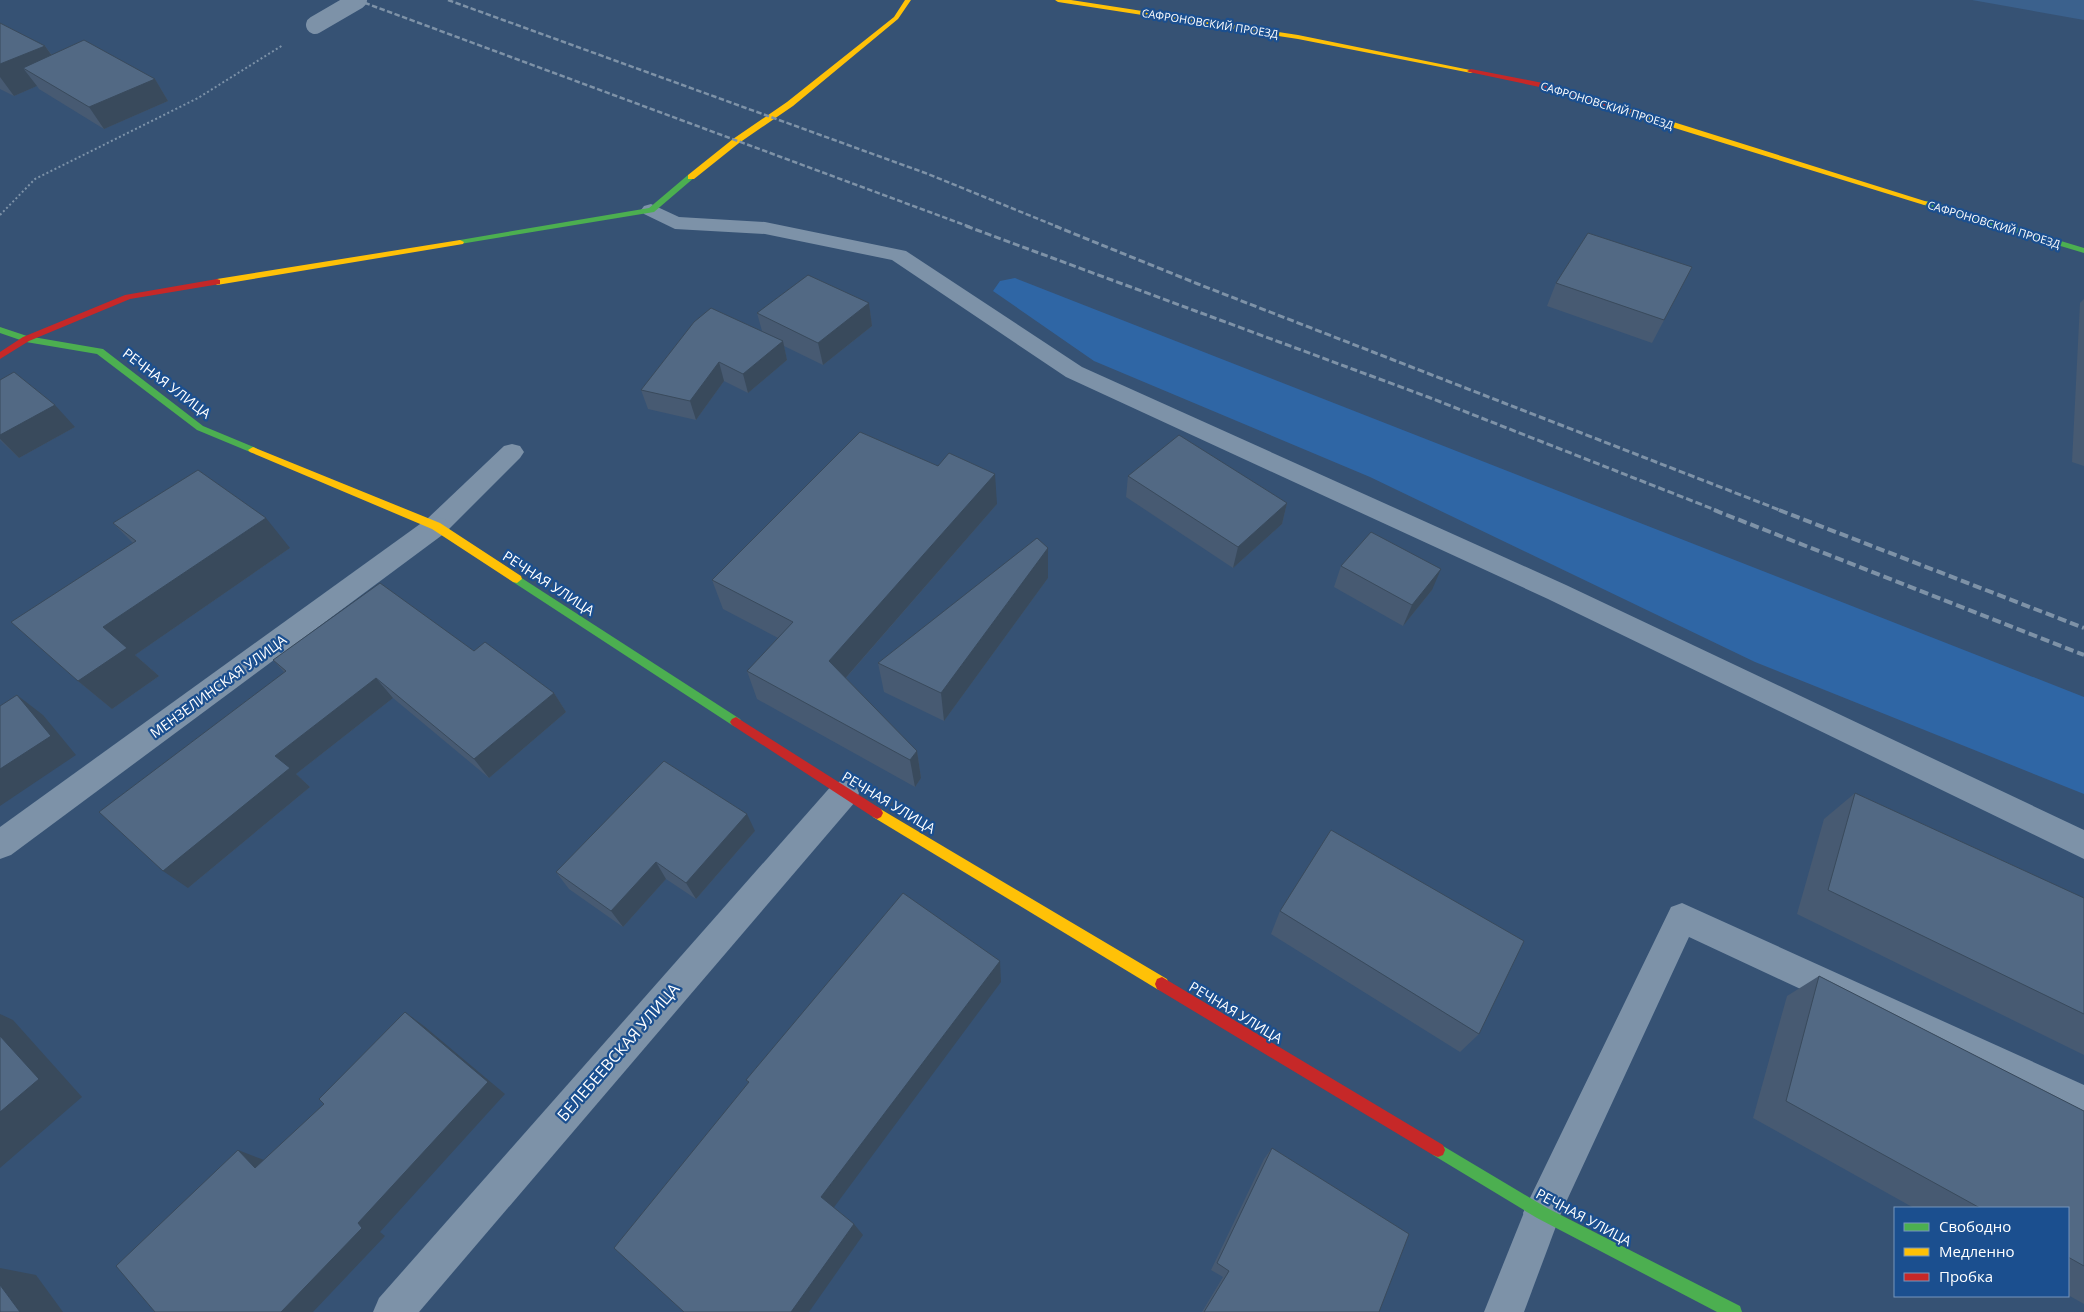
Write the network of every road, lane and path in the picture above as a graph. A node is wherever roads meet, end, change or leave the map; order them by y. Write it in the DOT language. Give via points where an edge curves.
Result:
graph roads {
  1 [pos="358,0"];
  2 [pos="908,0"];
  3 [pos="1058,0"];
  4 [pos="315,25"];
  5 [pos="651,210"];
  6 [pos="0,215"];
  7 [pos="2084,252"];
  8 [pos="0,330"];
  9 [pos="26,339"];
  10 [pos="0,356"];
  11 [pos="512,452"];
  12 [pos="436,526"];
  13 [pos="844,793"];
  14 [pos="0,845"];
  15 [pos="2084,845"];
  16 [pos="2084,1103"];
  17 [pos="1542,1213"];
  18 [pos="394,1312"];
  19 [pos="1504,1312"];
  20 [pos="1734,1312"];
  1 -- 4 [label="street, bridge"];
  2 -- 5 [label="street" via="896,18 790,104 736,140"];
  3 -- 7 [label="street, САФРОНОВСКИЙ ПРОЕЗД" via="1298,37 1550,87"];
  4 -- 6 [label="path" via="198,98 35,179"];
  5 -- 9 [label="street" via="128,297"];
  5 -- 15 [label="street" via="675,223 766,228 900,255 1074,372 1557,592"];
  8 -- 9 [label="street, РЕЧНАЯ УЛИЦА"];
  9 -- 10 [label="street"];
  9 -- 12 [label="street, РЕЧНАЯ УЛИЦА" via="100,352 200,428"];
  11 -- 12 [label="street, МЕНЗЕЛИНСКАЯ УЛИЦА"];
  12 -- 13 [label="street, РЕЧНАЯ УЛИЦА"];
  12 -- 14 [label="street, МЕНЗЕЛИНСКАЯ УЛИЦА"];
  13 -- 17 [label="street, РЕЧНАЯ УЛИЦА"];
  13 -- 18 [label="street, БЕЛЕБЕЕВСКАЯ УЛИЦА"];
  16 -- 17 [label="street" via="1682,918"];
  17 -- 19 [label="street"];
  17 -- 20 [label="street, РЕЧНАЯ УЛИЦА"];
}
